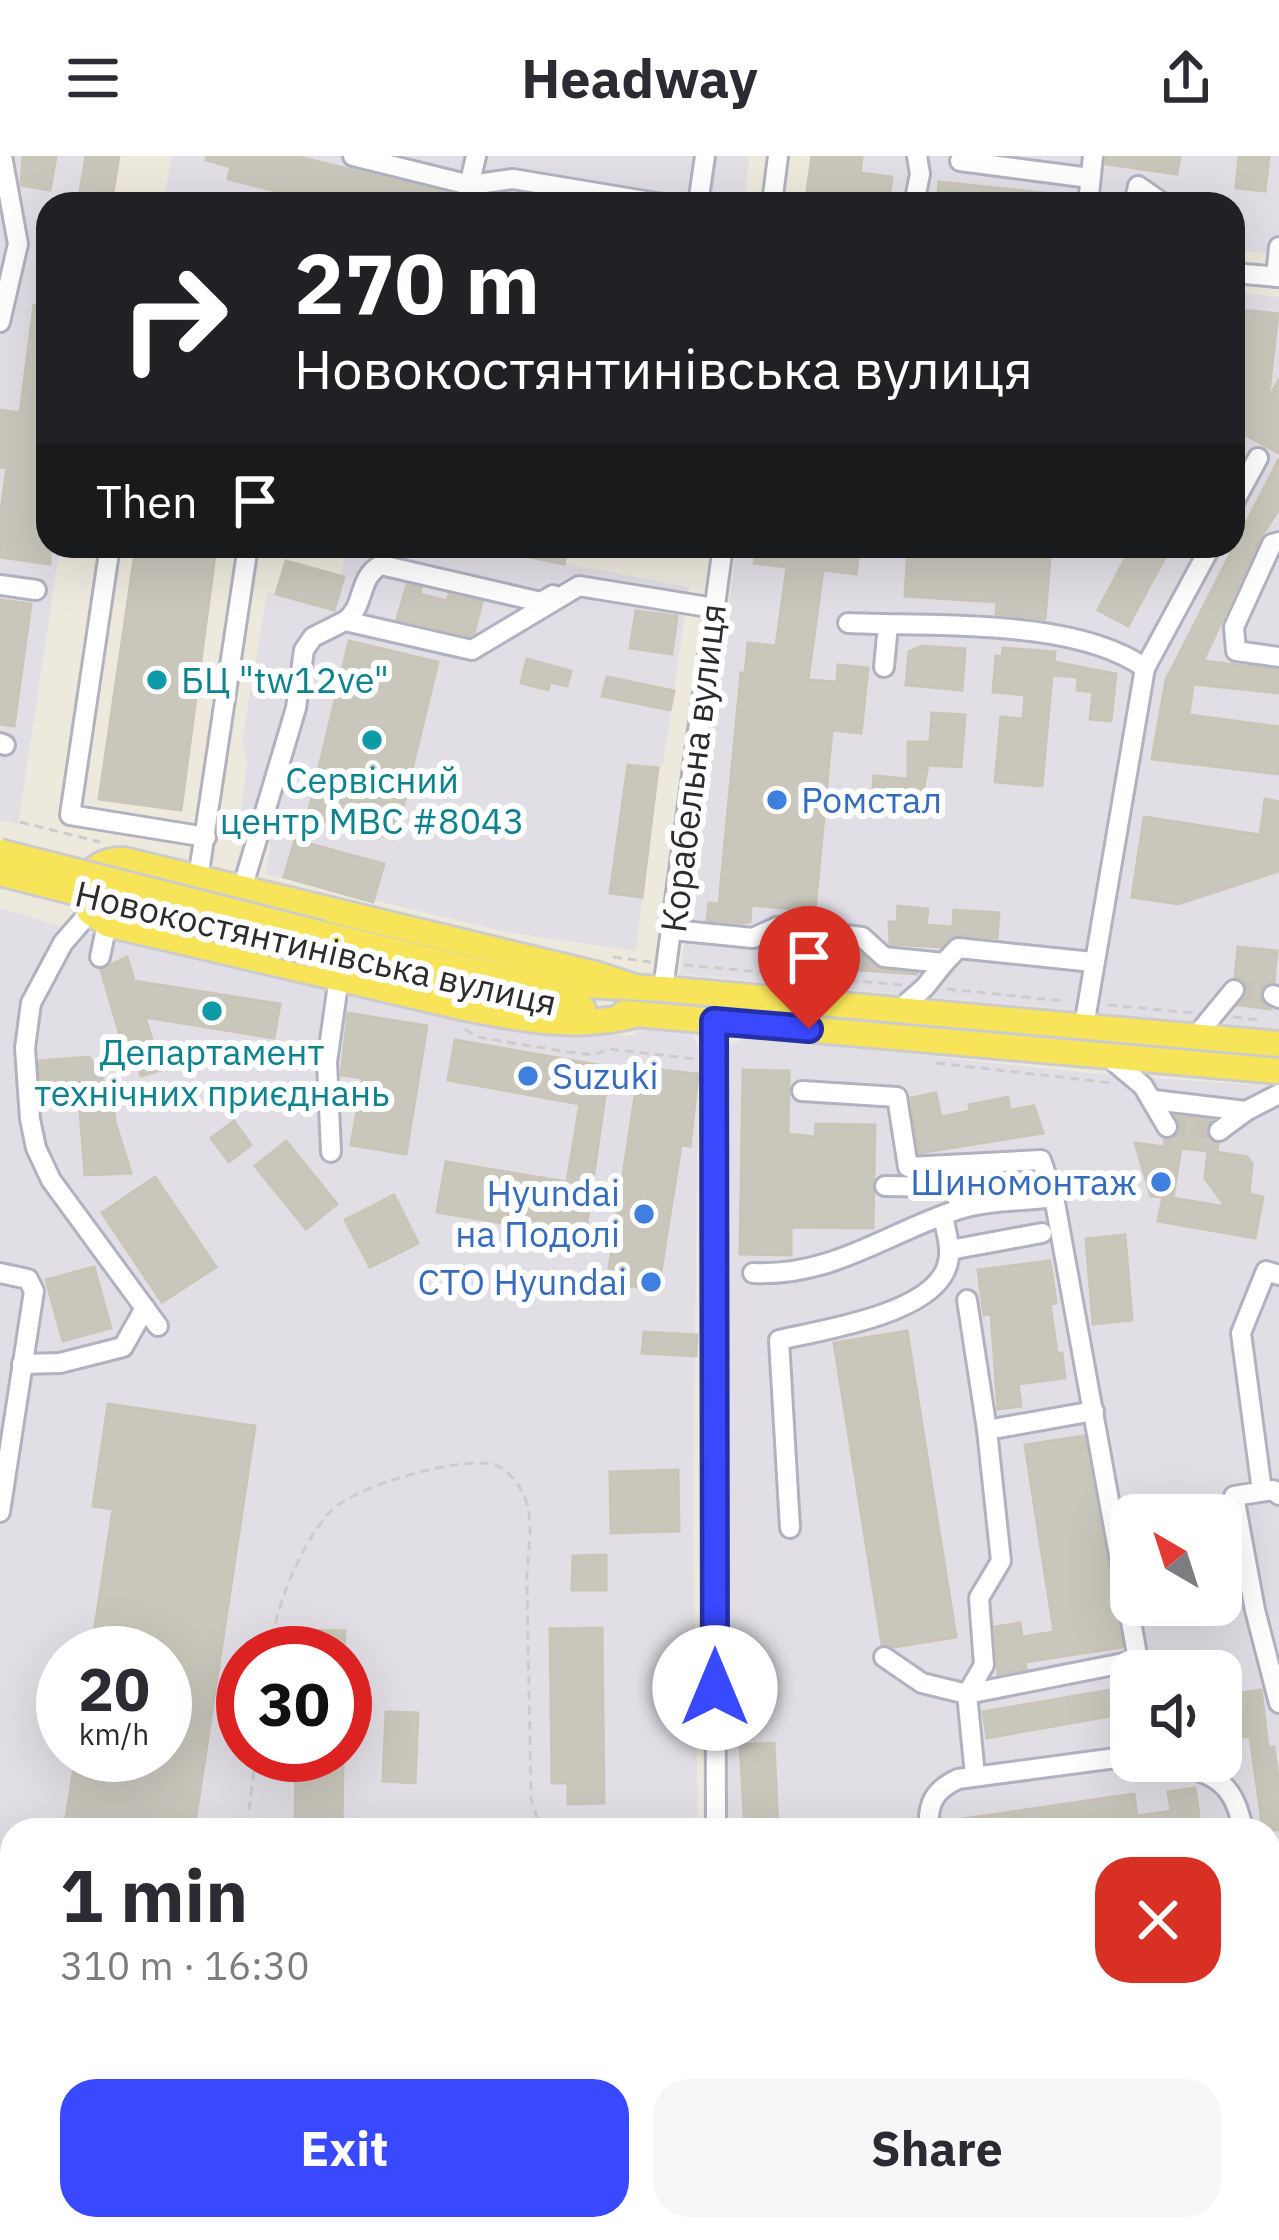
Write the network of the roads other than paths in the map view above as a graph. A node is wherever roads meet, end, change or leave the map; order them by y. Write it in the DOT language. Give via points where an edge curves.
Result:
graph roads {
  1 [pos="2,156"];
  2 [pos="353,156"];
  3 [pos="476,156"];
  4 [pos="705,156"];
  5 [pos="778,156"];
  6 [pos="916,156"];
  7 [pos="1093,156"];
  8 [pos="960,161"];
  9 [pos="1090,178"];
  10 [pos="462,192"];
  11 [pos="468,192"];
  12 [pos="474,192"];
  13 [pos="591,192"];
  14 [pos="700,192"];
  15 [pos="774,192"];
  16 [pos="916,192"];
  17 [pos="1089,192"];
  18 [pos="1279,247"];
  19 [pos="1245,274"];
  20 [pos="1277,277"];
  21 [pos="0,322"];
  22 [pos="1258,458"];
  23 [pos="1245,482"];
  24 [pos="1279,542"];
  25 [pos="108,558"];
  26 [pos="246,558"];
  27 [pos="721,558"];
  28 [pos="1205,558"];
  29 [pos="0,585"];
  30 [pos="579,586"];
  31 [pos="35,590"];
  32 [pos="714,608"];
  33 [pos="345,621"];
  34 [pos="848,623"];
  35 [pos="888,625"];
  36 [pos="1279,657"];
  37 [pos="884,668"];
  38 [pos="1145,668"];
  39 [pos="206,837"];
  40 [pos="0,851"];
  41 [pos="0,873"];
  42 [pos="198,879"];
  43 [pos="242,890"];
  44 [pos="98,918"];
  45 [pos="673,930"];
  46 [pos="319,944"];
  47 [pos="100,957"];
  48 [pos="1093,962"];
  49 [pos="944,963"];
  50 [pos="666,976"];
  51 [pos="339,977"];
  52 [pos="635,987"];
  53 [pos="1234,990"];
  54 [pos="899,1010"];
  55 [pos="638,1014"];
  56 [pos="714,1021"];
  57 [pos="1084,1026"];
  58 [pos="1196,1036"];
  59 [pos="1279,1044"];
  60 [pos="1106,1055"];
  61 [pos="1279,1071"];
  62 [pos="802,1091"];
  63 [pos="1279,1094"];
  64 [pos="1154,1100"];
  65 [pos="1246,1111"];
  66 [pos="1167,1127"];
  67 [pos="1219,1131"];
  68 [pos="331,1152"];
  69 [pos="885,1186"];
  70 [pos="1054,1197"];
  71 [pos="952,1213"];
  72 [pos="1042,1233"];
  73 [pos="950,1250"];
  74 [pos="0,1273"];
  75 [pos="753,1274"];
  76 [pos="1279,1275"];
  77 [pos="967,1300"];
  78 [pos="146,1308"];
  79 [pos="158,1326"];
  80 [pos="22,1364"];
  81 [pos="1094,1412"];
  82 [pos="987,1430"];
  83 [pos="1271,1493"];
  84 [pos="0,1512"];
  85 [pos="790,1528"];
  86 [pos="1136,1650"];
  87 [pos="884,1657"];
  88 [pos="1110,1670"];
  89 [pos="967,1694"];
  90 [pos="1279,1703"];
  91 [pos="1110,1759"];
  92 [pos="975,1775"];
  93 [pos="1220,1782"];
  94 [pos="716,1818"];
  95 [pos="929,1818"];
  96 [pos="1241,1818"];
  1 -- 21 [label="street" via="18,244"];
  2 -- 10 [label="street"];
  3 -- 11 [label="street"];
  4 -- 14 [label="street"];
  5 -- 15 [label="street"];
  6 -- 16 [label="street"];
  7 -- 9 [label="street"];
  8 -- 9 [label="street"];
  9 -- 17 [label="street"];
  12 -- 13 [label="street" via="513,179"];
  18 -- 20 [label="street"];
  19 -- 20 [label="street"];
  22 -- 23 [label="street"];
  24 -- 36 [label="street" via="1234,627 1236,651"];
  25 -- 39 [label="street" via="70,815"];
  26 -- 39 [label="street"];
  27 -- 32 [label="street, Корабельна вулиця"];
  28 -- 38 [label="street"];
  29 -- 31 [label="street"];
  30 -- 32 [label="street"];
  30 -- 33 [label="street" via="472,650"];
  30 -- 33 [label="street" via="541,602 381,565"];
  32 -- 45 [label="street, Корабельна вулиця"];
  33 -- 43 [label="street" via="322,629 304,650 296,708"];
  34 -- 35 [label="street"];
  35 -- 37 [label="street"];
  35 -- 38 [label="street" via="1060,634 1100,643"];
  38 -- 48 [label="street"];
  39 -- 42 [label="street"];
  40 -- 46 [label="main road, Новокостянтинівська вулиця, bridge"];
  41 -- 46 [label="main road, Новокостянтинівська вулиця, bridge"];
  42 -- 43 [label="main road"];
  42 -- 44 [label="main road" via="103,861 88,875 84,898"];
  43 -- 52 [label="main road"];
  44 -- 47 [label="street"];
  44 -- 51 [label="main road"];
  44 -- 78 [label="street" via="63,943 31,1003 30,1119 51,1180"];
  45 -- 49 [label="street" via="753,938 777,927 862,937 884,957"];
  45 -- 50 [label="street, Корабельна вулиця"];
  46 -- 52 [label="main road, Новокостянтинівська вулиця" via="513,980"];
  46 -- 55 [label="main road, Новокостянтинівська вулиця" via="506,998"];
  48 -- 49 [label="street" via="958,948"];
  48 -- 57 [label="street"];
  49 -- 54 [label="street"];
  50 -- 52 [label="main road, Новокостянтинівська вулиця"];
  50 -- 54 [label="main road, Новокостянтинівська вулиця"];
  51 -- 55 [label="main road" via="503,1016 575,1023"];
  51 -- 68 [label="street" via="328,1062"];
  53 -- 58 [label="street"];
  54 -- 57 [label="main road, Новокостянтинівська вулиця"];
  55 -- 56 [label="main road, Новокостянтинівська вулиця"];
  56 -- 60 [label="main road, Новокостянтинівська вулиця"];
  56 -- 94 [label="street"];
  57 -- 58 [label="main road, Новокостянтинівська вулиця"];
  58 -- 59 [label="main road, Новокостянтинівська вулиця"];
  60 -- 61 [label="main road, Новокостянтинівська вулиця"];
  60 -- 64 [label="street"];
  62 -- 70 [label="street" via="897,1097 908,1167 1041,1160"];
  63 -- 65 [label="street"];
  64 -- 65 [label="street"];
  64 -- 66 [label="street"];
  65 -- 67 [label="street"];
  69 -- 71 [label="street" via="952,1187"];
  70 -- 71 [label="street"];
  70 -- 81 [label="street"];
  71 -- 73 [label="street"];
  71 -- 75 [label="street" via="788,1275"];
  72 -- 73 [label="street"];
  73 -- 85 [label="street" via="943,1276 895,1312 779,1340"];
  74 -- 80 [label="street" via="28,1279 34,1291"];
  76 -- 83 [label="street" via="1266,1271 1241,1333"];
  77 -- 82 [label="street"];
  78 -- 79 [label="street"];
  78 -- 80 [label="street" via="123,1347"];
  80 -- 84 [label="street"];
  81 -- 82 [label="street"];
  81 -- 86 [label="street"];
  82 -- 89 [label="street" via="1001,1562 979,1598 984,1669"];
  83 -- 90 [label="street" via="1234,1496"];
  87 -- 89 [label="street" via="922,1683"];
  88 -- 89 [label="street"];
  89 -- 92 [label="street"];
  91 -- 92 [label="street"];
  92 -- 95 [label="street" via="940,1789"];
  93 -- 96 [label="street"];
}
